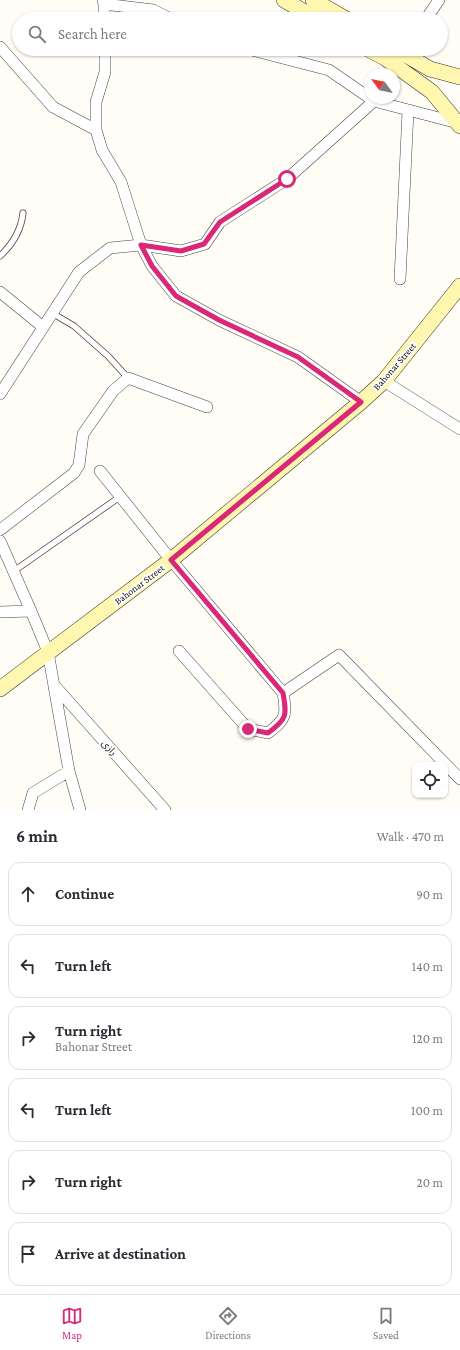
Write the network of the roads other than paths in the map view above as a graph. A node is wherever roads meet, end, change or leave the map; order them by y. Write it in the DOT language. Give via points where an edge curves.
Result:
graph roads {
  1 [pos="284,0"];
  2 [pos="439,0"];
  3 [pos="103,2"];
  4 [pos="319,6"];
  5 [pos="104,12"];
  6 [pos="157,12"];
  7 [pos="331,12"];
  8 [pos="431,12"];
  9 [pos="0,47"];
  10 [pos="105,56"];
  11 [pos="275,56"];
  12 [pos="381,56"];
  13 [pos="410,56"];
  14 [pos="460,77"];
  15 [pos="364,95"];
  16 [pos="372,104"];
  17 [pos="382,104"];
  18 [pos="408,111"];
  19 [pos="459,124"];
  20 [pos="96,130"];
  21 [pos="23,213"];
  22 [pos="141,245"];
  23 [pos="0,256"];
  24 [pos="400,279"];
  25 [pos="460,285"];
  26 [pos="0,292"];
  27 [pos="52,313"];
  28 [pos="43,327"];
  29 [pos="128,378"];
  30 [pos="384,381"];
  31 [pos="0,394"];
  32 [pos="361,402"];
  33 [pos="207,407"];
  34 [pos="460,429"];
  35 [pos="100,471"];
  36 [pos="120,496"];
  37 [pos="0,530"];
  38 [pos="0,540"];
  39 [pos="171,560"];
  40 [pos="14,571"];
  41 [pos="31,611"];
  42 [pos="0,612"];
  43 [pos="180,651"];
  44 [pos="48,652"];
  45 [pos="54,684"];
  46 [pos="0,689"];
  47 [pos="283,693"];
  48 [pos="69,771"];
  49 [pos="460,779"];
  50 [pos="28,810"];
  51 [pos="80,810"];
  52 [pos="166,810"];
  1 -- 4 [label="street"];
  2 -- 8 [label="street"];
  3 -- 5 [label="street"];
  3 -- 6 [label="street"];
  4 -- 7 [label="street"];
  9 -- 20 [label="street" via="53,107"];
  10 -- 20 [label="street" via="105,72 96,102"];
  11 -- 15 [label="street" via="329,70"];
  12 -- 19 [label="street" via="432,92"];
  13 -- 14 [label="street" via="430,69"];
  16 -- 22 [label="street" via="287,179 220,222 204,244 181,251"];
  17 -- 18 [label="street"];
  18 -- 19 [label="street"];
  18 -- 24 [label="street"];
  20 -- 22 [label="street" via="102,150 121,182"];
  21 -- 23 [label="lane" via="22,224 15,239"];
  22 -- 27 [label="street" via="110,248 79,272"];
  22 -- 32 [label="street" via="152,266 176,296 219,320 298,357"];
  25 -- 30 [label="street, Bahonar Street"];
  26 -- 28 [label="street"];
  27 -- 28 [label="street"];
  27 -- 29 [label="lane" via="74,326"];
  28 -- 31 [label="street"];
  29 -- 33 [label="street"];
  29 -- 37 [label="street" via="113,391 84,434 79,465 74,473"];
  30 -- 32 [label="street, Bahonar Street"];
  30 -- 34 [label="street"];
  32 -- 39 [label="street, Bahonar Street"];
  35 -- 36 [label="street"];
  36 -- 39 [label="street"];
  36 -- 40 [label="lane"];
  38 -- 40 [label="street"];
  39 -- 44 [label="street, Bahonar Street"];
  39 -- 47 [label="street"];
  40 -- 41 [label="street"];
  41 -- 42 [label="street"];
  41 -- 44 [label="street"];
  43 -- 47 [label="street" via="248,729 268,733 282,722 286,709"];
  44 -- 45 [label="street"];
  44 -- 46 [label="street, Bahonar Street"];
  45 -- 48 [label="street"];
  45 -- 52 [label="street, رازی"];
  47 -- 49 [label="street" via="339,655"];
  48 -- 50 [label="street" via="33,793"];
  48 -- 51 [label="street"];
}
